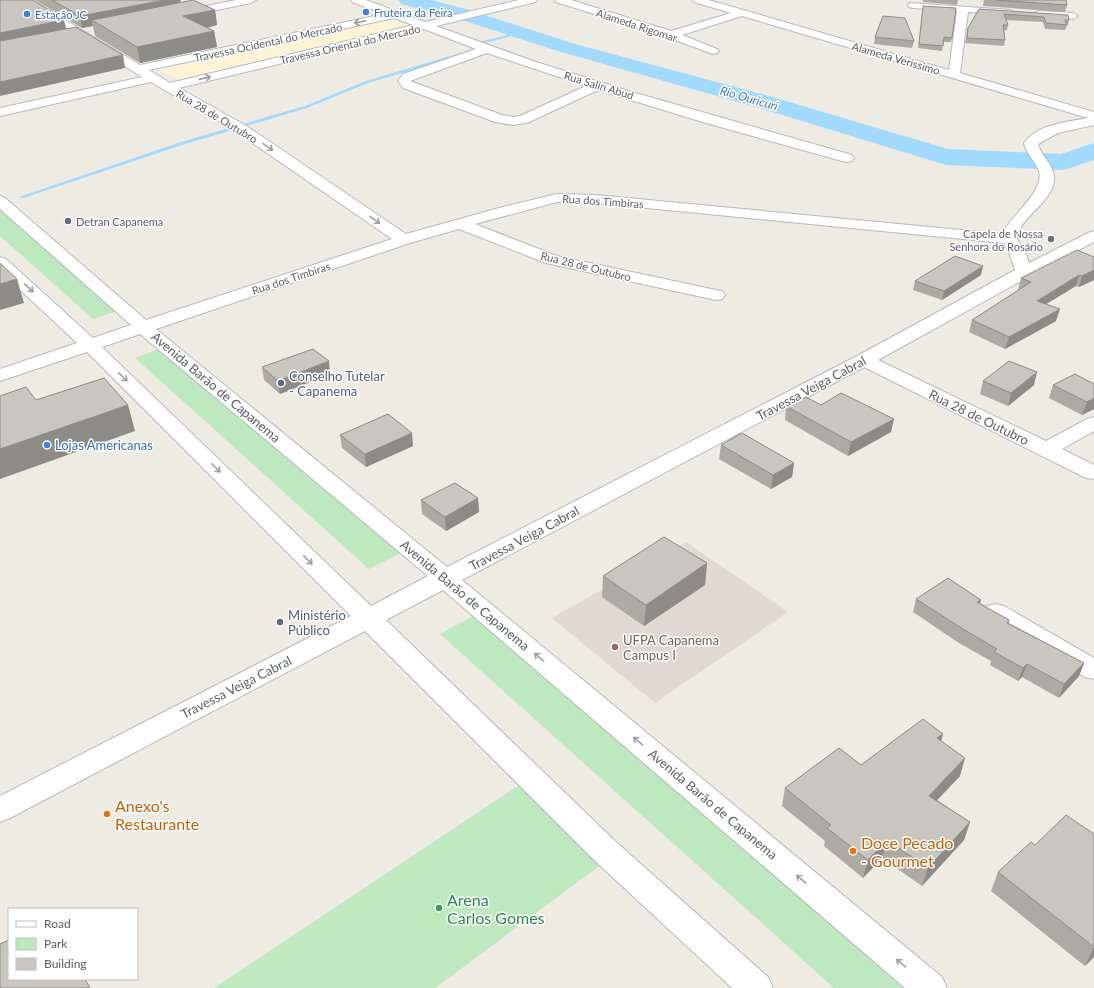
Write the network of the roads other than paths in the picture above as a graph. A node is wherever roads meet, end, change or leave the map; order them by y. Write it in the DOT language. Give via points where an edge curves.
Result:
graph roads {
  1 [pos="25,0"];
  2 [pos="251,0"];
  3 [pos="356,0"];
  4 [pos="532,0"];
  5 [pos="560,0"];
  6 [pos="698,0"];
  7 [pos="184,3"];
  8 [pos="604,3"];
  9 [pos="913,5"];
  10 [pos="590,9"];
  11 [pos="963,9"];
  12 [pos="742,13"];
  13 [pos="398,14"];
  14 [pos="1073,16"];
  15 [pos="426,26"];
  16 [pos="96,31"];
  17 [pos="82,34"];
  18 [pos="671,35"];
  19 [pos="67,37"];
  20 [pos="285,39"];
  21 [pos="486,49"];
  22 [pos="713,51"];
  23 [pos="313,52"];
  24 [pos="138,69"];
  25 [pos="954,75"];
  26 [pos="152,78"];
  27 [pos="598,85"];
  28 [pos="167,87"];
  29 [pos="22,93"];
  30 [pos="38,103"];
  31 [pos="3,108"];
  32 [pos="52,113"];
  33 [pos="1094,116"];
  34 [pos="22,120"];
  35 [pos="1094,121"];
  36 [pos="847,158"];
  37 [pos="0,201"];
  38 [pos="460,224"];
  39 [pos="1094,236"];
  40 [pos="1009,239"];
  41 [pos="404,240"];
  42 [pos="0,262"];
  43 [pos="1024,272"];
  44 [pos="716,295"];
  45 [pos="143,327"];
  46 [pos="90,345"];
  47 [pos="864,360"];
  48 [pos="0,375"];
  49 [pos="1094,423"];
  50 [pos="1046,450"];
  51 [pos="1094,473"];
  52 [pos="446,579"];
  53 [pos="995,612"];
  54 [pos="368,619"];
  55 [pos="1094,670"];
  56 [pos="0,810"];
  57 [pos="756,988"];
  58 [pos="930,988"];
  1 -- 17 [label="street, Rua 28 de Outubro"];
  2 -- 7 [label="street" via="171,13"];
  3 -- 13 [label="street, Rua Salin Abud"];
  4 -- 15 [label="street, Travessa Oriental do Mercado"];
  5 -- 10 [label="street, Alameda Rigomar"];
  6 -- 12 [label="street, Alameda Verissimo"];
  8 -- 10 [label="street"];
  9 -- 11 [label="street"];
  10 -- 18 [label="street, Alameda Rigomar"];
  11 -- 14 [label="street"];
  11 -- 25 [label="street"];
  12 -- 18 [label="street"];
  12 -- 25 [label="street, Alameda Verissimo"];
  13 -- 15 [label="street, Rua Salin Abud"];
  13 -- 20 [label="street, Travessa Ocidental do Mercado, one-way"];
  15 -- 21 [label="street, Rua Salin Abud"];
  15 -- 23 [label="street, Travessa Oriental do Mercado"];
  16 -- 17 [label="street"];
  17 -- 19 [label="street"];
  17 -- 24 [label="street, Rua 28 de Outubro"];
  18 -- 22 [label="street, Alameda Rigomar"];
  20 -- 23 [label="street"];
  20 -- 24 [label="street, Travessa Ocidental do Mercado"];
  21 -- 27 [label="street, Rua Salin Abud"];
  21 -- 27 [label="street" via="407,77 404,81 407,85 500,120 514,121 524,119"];
  28 -- 23 [label="street, Travessa Oriental do Mercado, one-way"];
  24 -- 26 [label="street, Rua 28 de Outubro"];
  25 -- 33 [label="street, Alameda Verissimo"];
  26 -- 28 [label="street, Rua 28 de Outubro"];
  26 -- 30 [label="street"];
  27 -- 36 [label="street, Rua Salin Abud"];
  28 -- 41 [label="street, Rua 28 de Outubro, one-way" via="240,128"];
  29 -- 30 [label="street"];
  30 -- 31 [label="street"];
  30 -- 32 [label="street"];
  31 -- 34 [label="street"];
  35 -- 40 [label="street" via="1056,129 1031,143 1047,176 1046,184 1014,225"];
  37 -- 45 [label="street, Avenida Barão de Capanema"];
  38 -- 40 [label="street, Rua dos Timbiras" via="545,200 568,197"];
  38 -- 41 [label="street, Rua dos Timbiras"];
  38 -- 44 [label="street, Rua 28 de Outubro" via="552,260"];
  39 -- 43 [label="street, Travessa Veiga Cabral"];
  40 -- 43 [label="street"];
  41 -- 45 [label="street, Rua dos Timbiras"];
  42 -- 46 [label="street, one-way"];
  43 -- 47 [label="street, Travessa Veiga Cabral"];
  45 -- 46 [label="street, Rua dos Timbiras"];
  45 -- 52 [label="street, Avenida Barão de Capanema"];
  46 -- 48 [label="street, Rua dos Timbiras"];
  46 -- 54 [label="street, one-way"];
  47 -- 50 [label="street, Rua 28 de Outubro"];
  47 -- 52 [label="street, Travessa Veiga Cabral"];
  49 -- 50 [label="street"];
  50 -- 51 [label="street, Rua 28 de Outubro"];
  52 -- 54 [label="street, Travessa Veiga Cabral"];
  58 -- 52 [label="street, Avenida Barão de Capanema, one-way"];
  53 -- 55 [label="street"];
  54 -- 56 [label="street, Travessa Veiga Cabral"];
  54 -- 57 [label="street" via="604,850"];
}
